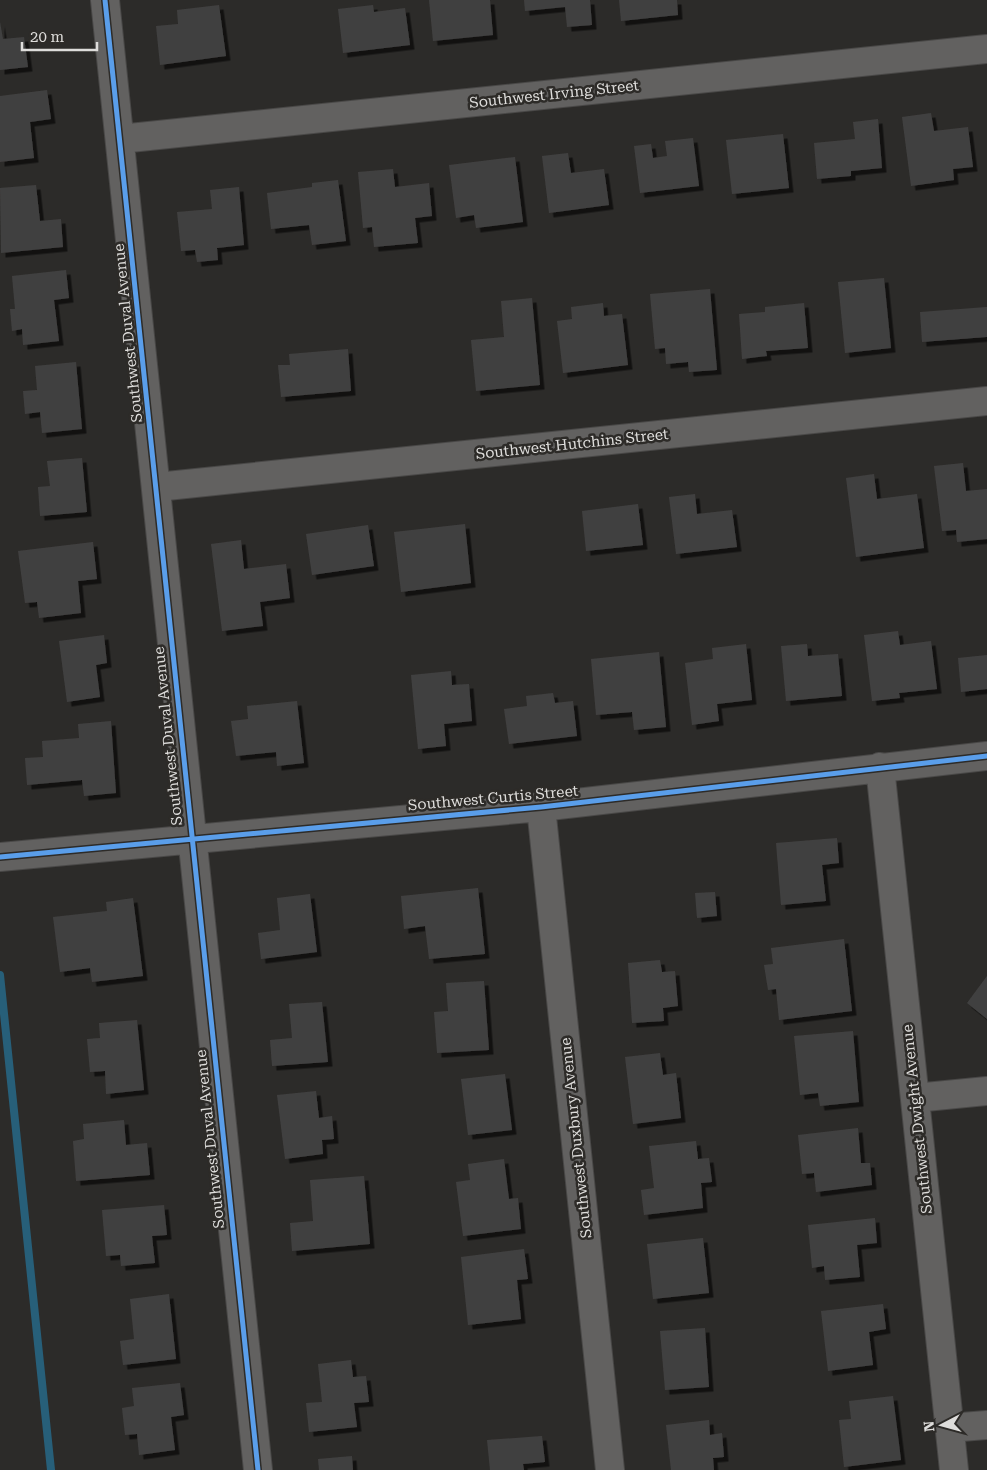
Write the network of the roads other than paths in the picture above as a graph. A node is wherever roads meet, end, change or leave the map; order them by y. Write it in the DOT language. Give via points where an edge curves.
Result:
graph roads {
  1 [pos="105,0"];
  2 [pos="987,49"];
  3 [pos="120,139"];
  4 [pos="987,401"];
  5 [pos="157,487"];
  6 [pos="987,756"];
  7 [pos="880,767"];
  8 [pos="541,807"];
  9 [pos="191,838"];
  10 [pos="0,856"];
  11 [pos="987,1091"];
  12 [pos="915,1098"];
  13 [pos="987,1425"];
  14 [pos="949,1428"];
  15 [pos="258,1470"];
  16 [pos="610,1470"];
  17 [pos="954,1470"];
  1 -- 3 [label="street, Southwest Duval Avenue"];
  2 -- 3 [label="street, Southwest Irving Street"];
  3 -- 5 [label="street, Southwest Duval Avenue"];
  4 -- 5 [label="street, Southwest Hutchins Street"];
  5 -- 9 [label="street, Southwest Duval Avenue"];
  6 -- 7 [label="street, Southwest Curtis Street"];
  7 -- 8 [label="street, Southwest Curtis Street"];
  7 -- 12 [label="street, Southwest Dwight Avenue"];
  8 -- 9 [label="street, Southwest Curtis Street"];
  8 -- 16 [label="street, Southwest Duxbury Avenue"];
  9 -- 10 [label="street, Southwest Curtis Street"];
  9 -- 15 [label="street, Southwest Duval Avenue"];
  11 -- 12 [label="street"];
  12 -- 14 [label="street, Southwest Dwight Avenue"];
  13 -- 14 [label="street"];
  14 -- 17 [label="street, Southwest Dwight Avenue"];
}
